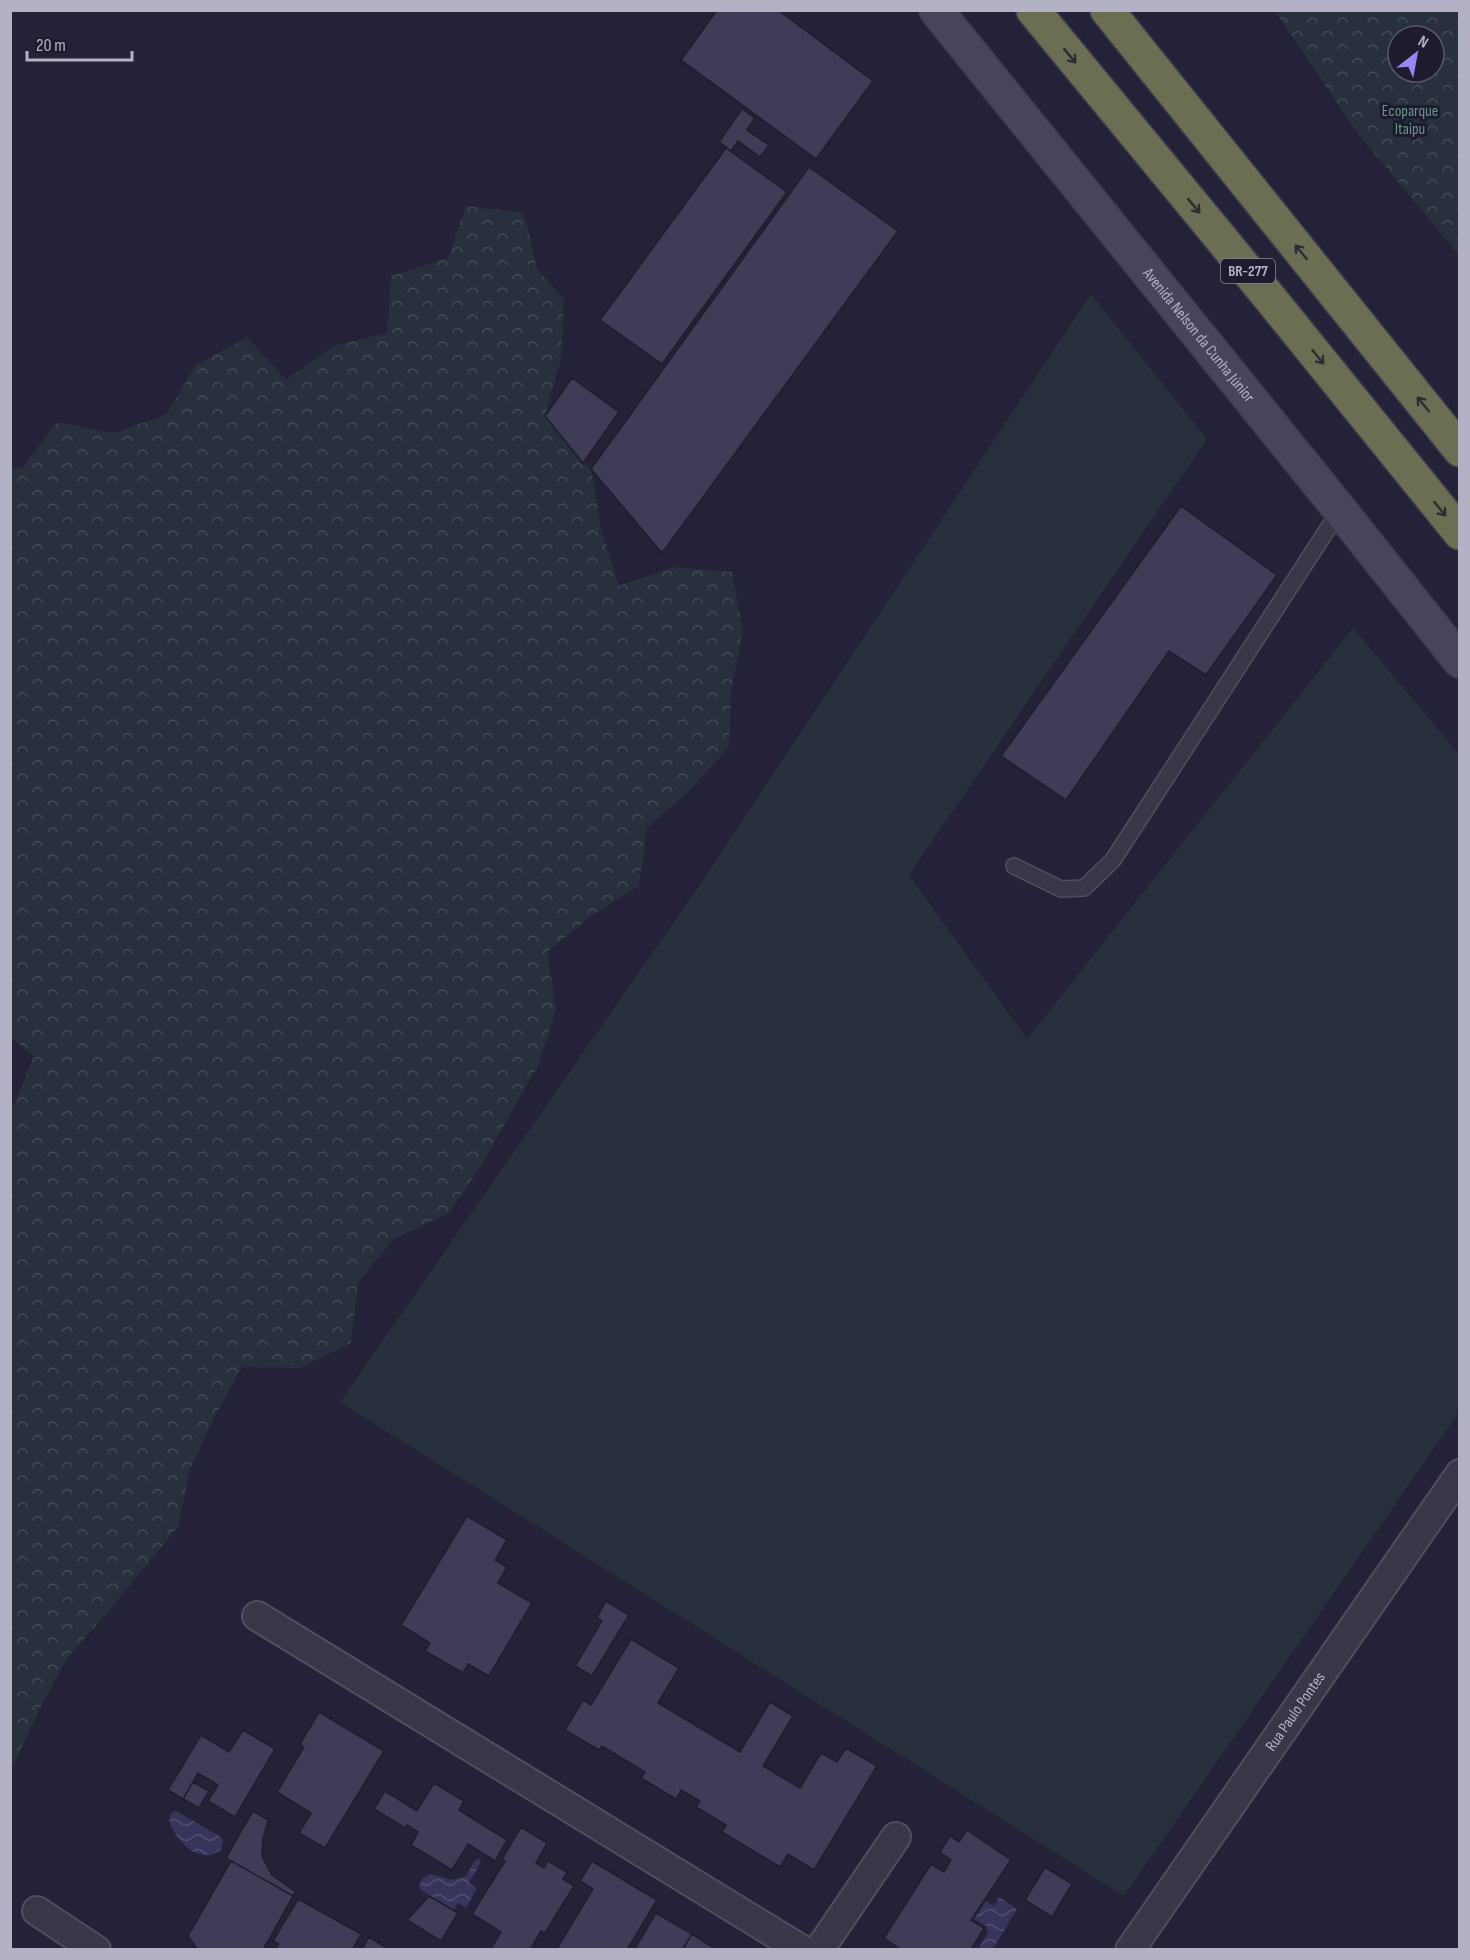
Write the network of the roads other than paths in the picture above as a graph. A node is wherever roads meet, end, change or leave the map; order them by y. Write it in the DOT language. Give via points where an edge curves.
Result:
graph roads {
  1 [pos="936,10"];
  2 [pos="1033,10"];
  3 [pos="1107,10"];
  4 [pos="1134,10"];
  5 [pos="1247,185"];
  6 [pos="1460,450"];
  7 [pos="1340,510"];
  8 [pos="1460,533"];
  9 [pos="1460,662"];
  10 [pos="1014,866"];
  11 [pos="1460,1474"];
  12 [pos="258,1616"];
  13 [pos="896,1837"];
  14 [pos="37,1911"];
  15 [pos="96,1950"];
  16 [pos="802,1950"];
  17 [pos="819,1950"];
  18 [pos="1130,1950"];
  1 -- 7 [label="street, Avenida Nelson da Cunha Júnior"];
  2 -- 8 [label="highway, BR-277, one-way"];
  3 -- 5 [label="highway"];
  4 -- 5 [label="highway"];
  6 -- 5 [label="highway, one-way"];
  7 -- 9 [label="street, Avenida Nelson da Cunha Júnior"];
  7 -- 10 [label="lane" via="1113,860 1084,888 1061,889"];
  11 -- 18 [label="street, Rua Paulo Pontes"];
  12 -- 16 [label="street"];
  13 -- 17 [label="street"];
  14 -- 15 [label="street"];
}
